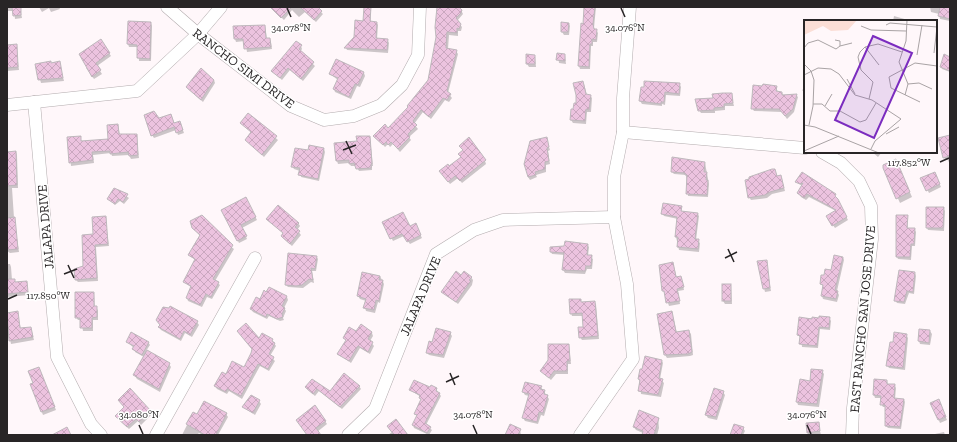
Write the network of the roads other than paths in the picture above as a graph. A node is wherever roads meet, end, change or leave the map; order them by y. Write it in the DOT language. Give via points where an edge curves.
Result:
graph roads {
  1 [pos="167,7"];
  2 [pos="221,7"];
  3 [pos="420,7"];
  4 [pos="630,7"];
  5 [pos="198,34"];
  6 [pos="34,102"];
  7 [pos="7,105"];
  8 [pos="623,132"];
  9 [pos="804,148"];
  10 [pos="824,153"];
  11 [pos="614,218"];
  12 [pos="255,258"];
  13 [pos="101,435"];
  14 [pos="156,435"];
  15 [pos="348,435"];
  16 [pos="580,435"];
  17 [pos="852,435"];
  1 -- 5 [label="street, RANCHO SIMI DRIVE"];
  2 -- 5 [label="street"];
  3 -- 5 [label="street, RANCHO SIMI DRIVE" via="418,54 402,85 381,105 354,116 324,120 291,106"];
  4 -- 8 [label="street"];
  5 -- 6 [label="street" via="136,91"];
  6 -- 7 [label="street"];
  6 -- 13 [label="street, JALAPA DRIVE" via="57,357 91,424"];
  8 -- 9 [label="street"];
  8 -- 11 [label="street" via="614,177"];
  10 -- 17 [label="street, EAST RANCHO SAN JOSE DRIVE" via="841,163 859,181 871,206 872,239"];
  11 -- 15 [label="street, JALAPA DRIVE" via="503,220 474,230 436,254 375,409"];
  11 -- 16 [label="street" via="626,284 633,359"];
  12 -- 14 [label="street"];
}
